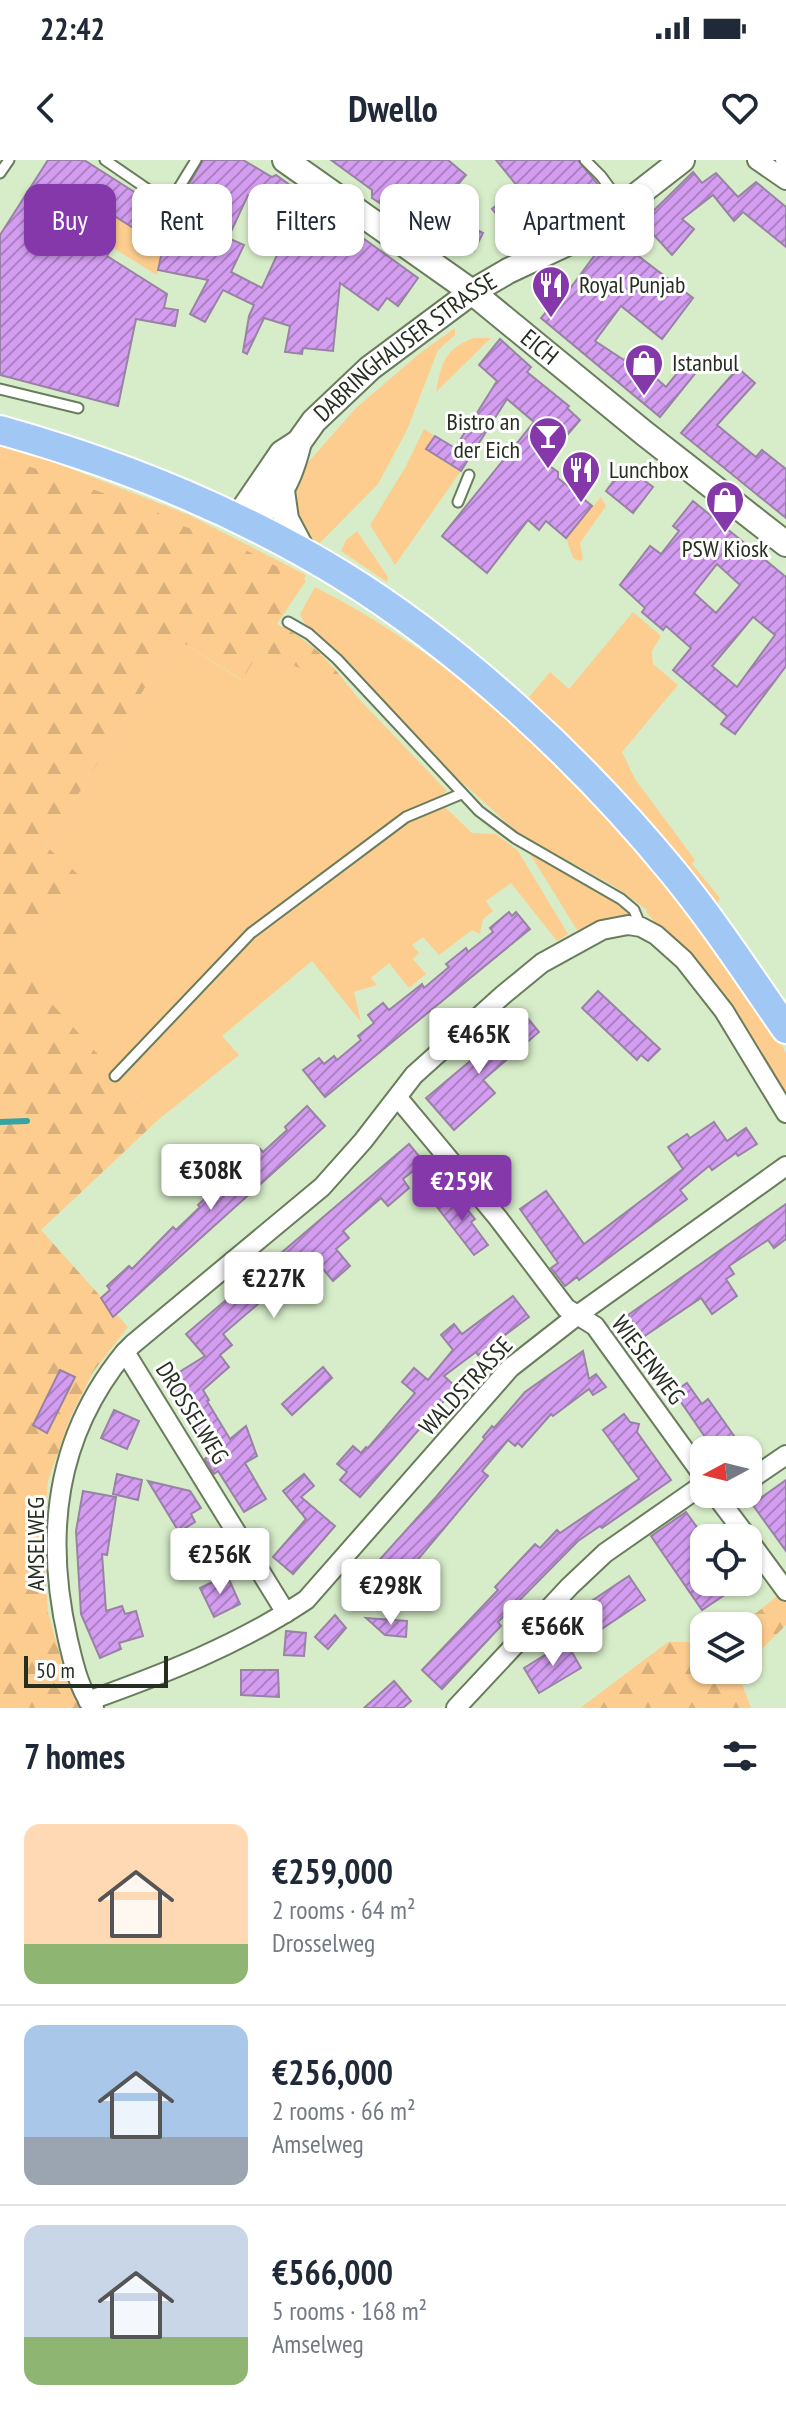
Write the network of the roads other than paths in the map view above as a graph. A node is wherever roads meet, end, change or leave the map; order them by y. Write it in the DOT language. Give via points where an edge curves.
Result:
graph roads {
  1 [pos="9,160"];
  2 [pos="105,160"];
  3 [pos="196,160"];
  4 [pos="285,160"];
  5 [pos="585,160"];
  6 [pos="682,160"];
  7 [pos="757,160"];
  8 [pos="0,173"];
  9 [pos="786,180"];
  10 [pos="607,184"];
  11 [pos="651,184"];
  12 [pos="540,256"];
  13 [pos="472,292"];
  14 [pos="0,389"];
  15 [pos="78,408"];
  16 [pos="0,430"];
  17 [pos="299,442"];
  18 [pos="469,475"];
  19 [pos="282,491"];
  20 [pos="458,502"];
  21 [pos="244,522"];
  22 [pos="786,544"];
  23 [pos="310,556"];
  24 [pos="288,622"];
  25 [pos="461,794"];
  26 [pos="641,927"];
  27 [pos="786,1029"];
  28 [pos="115,1076"];
  29 [pos="398,1098"];
  30 [pos="786,1113"];
  31 [pos="786,1166"];
  32 [pos="579,1314"];
  33 [pos="125,1352"];
  34 [pos="786,1455"];
  35 [pos="690,1458"];
  36 [pos="762,1471"];
  37 [pos="690,1494"];
  38 [pos="762,1558"];
  39 [pos="786,1591"];
  40 [pos="286,1613"];
  41 [pos="91,1704"];
  42 [pos="456,1708"];
  1 -- 8 [label="lane"];
  2 -- 3 [label="lane" via="169,204"];
  4 -- 13 [label="main road, EICH"];
  5 -- 10 [label="lane"];
  6 -- 11 [label="main road, DABRINGHAUSER STRASSE"];
  7 -- 9 [label="street"];
  12 -- 13 [label="main road, DABRINGHAUSER STRASSE"];
  13 -- 17 [label="main road, DABRINGHAUSER STRASSE" via="361,376"];
  13 -- 22 [label="main road, EICH"];
  14 -- 15 [label="lane"];
  16 -- 21 [label="main road" via="149,480"];
  17 -- 19 [label="main road, DABRINGHAUSER STRASSE"];
  17 -- 21 [label="main road, DABRINGHAUSER STRASSE" via="272,464"];
  18 -- 20 [label="lane"];
  19 -- 21 [label="main road, DABRINGHAUSER STRASSE"];
  19 -- 23 [label="main road" via="286,519"];
  21 -- 23 [label="main road"];
  23 -- 27 [label="main road" via="421,629 577,766 674,873"];
  24 -- 25 [label="lane" via="337,659"];
  25 -- 26 [label="lane" via="515,838 621,899 634,910"];
  25 -- 28 [label="lane" via="406,817 273,915"];
  26 -- 29 [label="street, DROSSELWEG" via="602,930 542,963 414,1075"];
  26 -- 30 [label="street" via="684,960 724,1011"];
  29 -- 32 [label="street" via="566,1308"];
  29 -- 33 [label="street, DROSSELWEG" via="322,1187"];
  31 -- 32 [label="street, WALDSTRASSE"];
  32 -- 35 [label="street, WIESENWEG" via="595,1326"];
  32 -- 40 [label="street, WALDSTRASSE" via="510,1368 315,1592"];
  33 -- 40 [label="street, DROSSELWEG"];
  33 -- 41 [label="street, AMSELWEG" via="86,1415 60,1485 60,1605 72,1658"];
  34 -- 36 [label="street"];
  37 -- 42 [label="street" via="605,1553"];
  38 -- 39 [label="street"];
  40 -- 41 [label="street, AMSELWEG" via="172,1672"];
}
